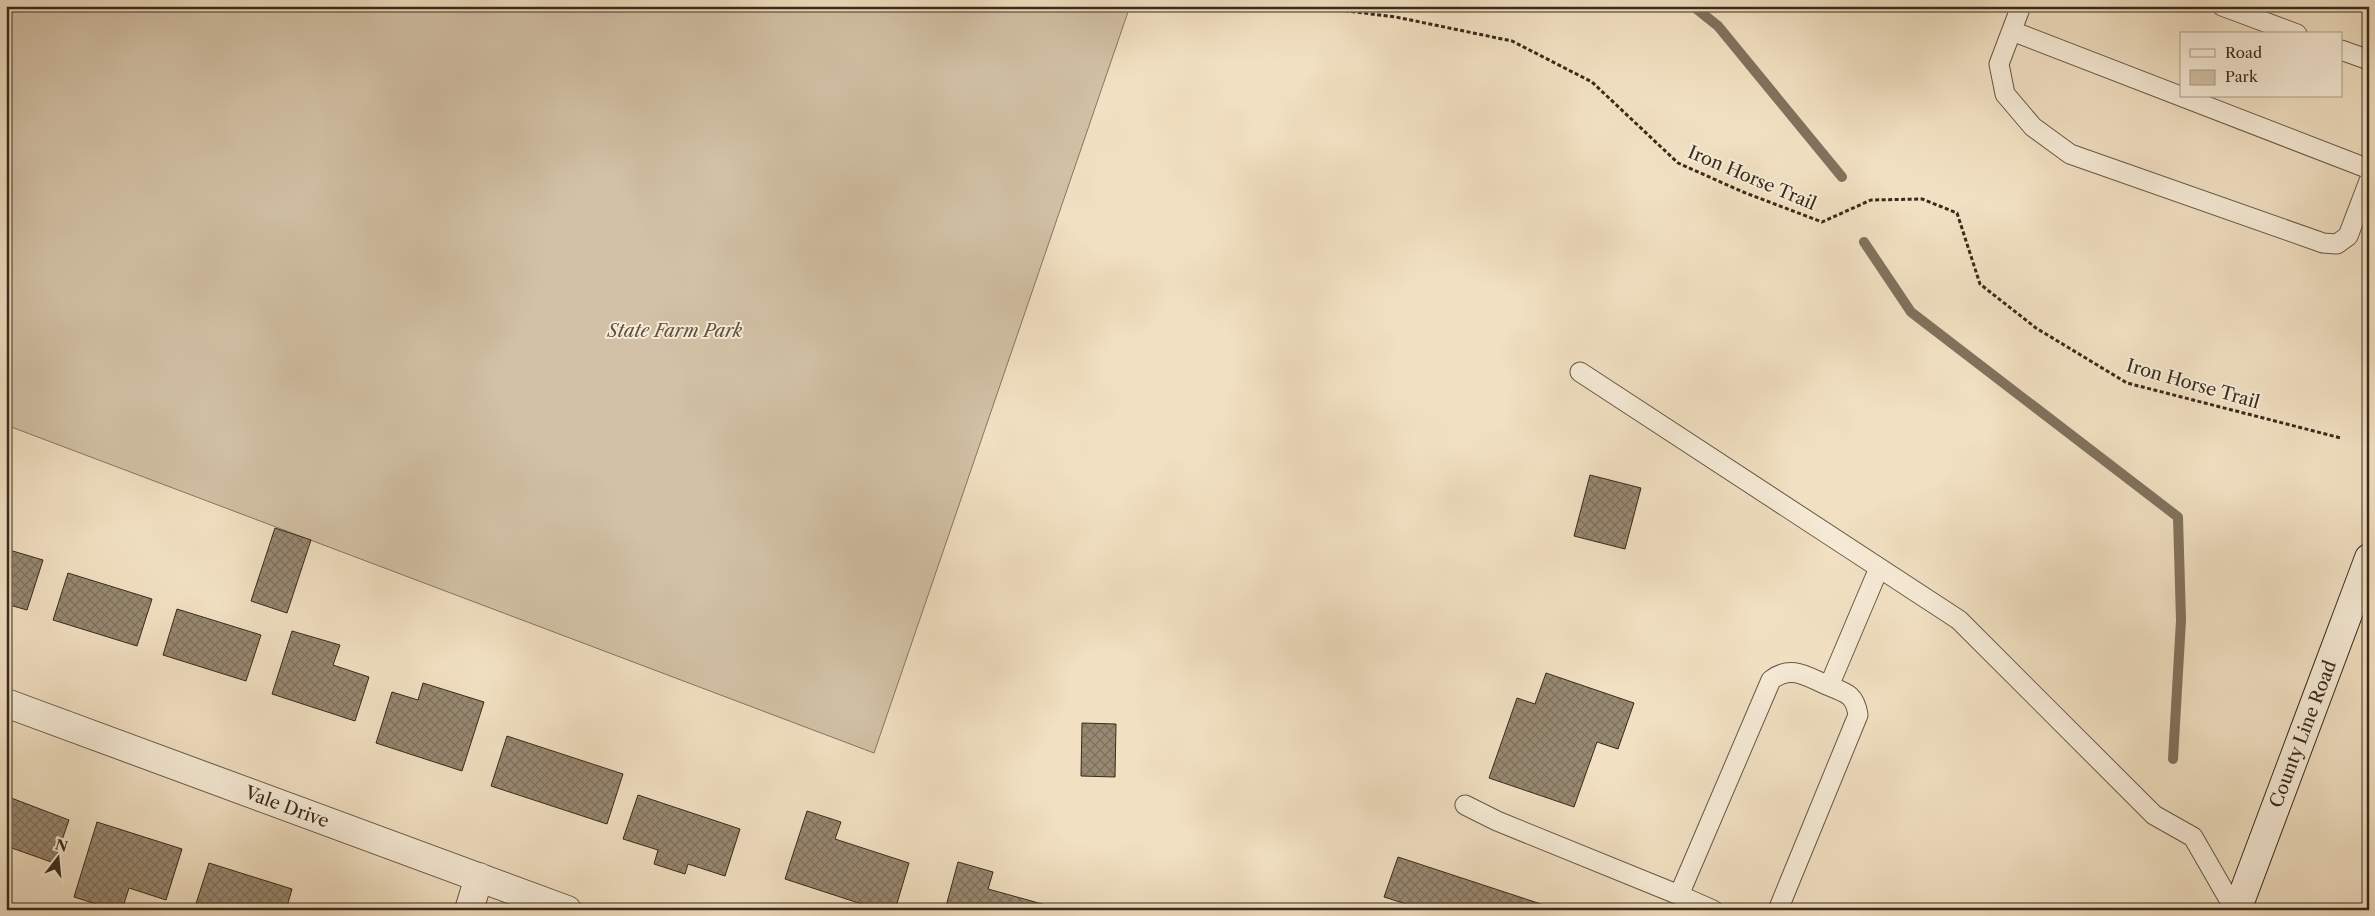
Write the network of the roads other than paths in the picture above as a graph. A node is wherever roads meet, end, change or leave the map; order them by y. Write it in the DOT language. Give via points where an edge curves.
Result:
graph roads {
  1 [pos="2021,6"];
  2 [pos="2222,6"];
  3 [pos="2012,31"];
  4 [pos="2292,32"];
  5 [pos="2342,50"];
  6 [pos="2369,60"];
  7 [pos="2180,95"];
  8 [pos="2187,98"];
  9 [pos="2369,168"];
  10 [pos="2369,181"];
  11 [pos="1580,372"];
  12 [pos="2369,558"];
  13 [pos="1879,568"];
  14 [pos="1829,686"];
  15 [pos="6,703"];
  16 [pos="1465,805"];
  17 [pos="479,878"];
  18 [pos="1679,895"];
  19 [pos="469,910"];
  20 [pos="567,910"];
  21 [pos="1713,910"];
  22 [pos="1778,910"];
  23 [pos="2236,910"];
  1 -- 3 [label="lane"];
  2 -- 4 [label="lane"];
  3 -- 7 [label="lane"];
  3 -- 10 [label="lane" via="1999,64 2005,94 2033,127 2070,154 2323,243 2337,244 2348,236"];
  5 -- 6 [label="lane"];
  8 -- 9 [label="lane"];
  11 -- 13 [label="lane"];
  12 -- 23 [label="street, County Line Road"];
  13 -- 14 [label="lane"];
  13 -- 23 [label="lane" via="1959,620 2154,815 2193,837"];
  14 -- 18 [label="lane" via="1793,671 1780,673 1771,680"];
  14 -- 22 [label="lane" via="1845,692 1856,702 1858,715"];
  15 -- 17 [label="street, Vale Drive"];
  16 -- 18 [label="lane"];
  17 -- 19 [label="street"];
  17 -- 20 [label="street, Vale Drive"];
  18 -- 21 [label="lane"];
}
